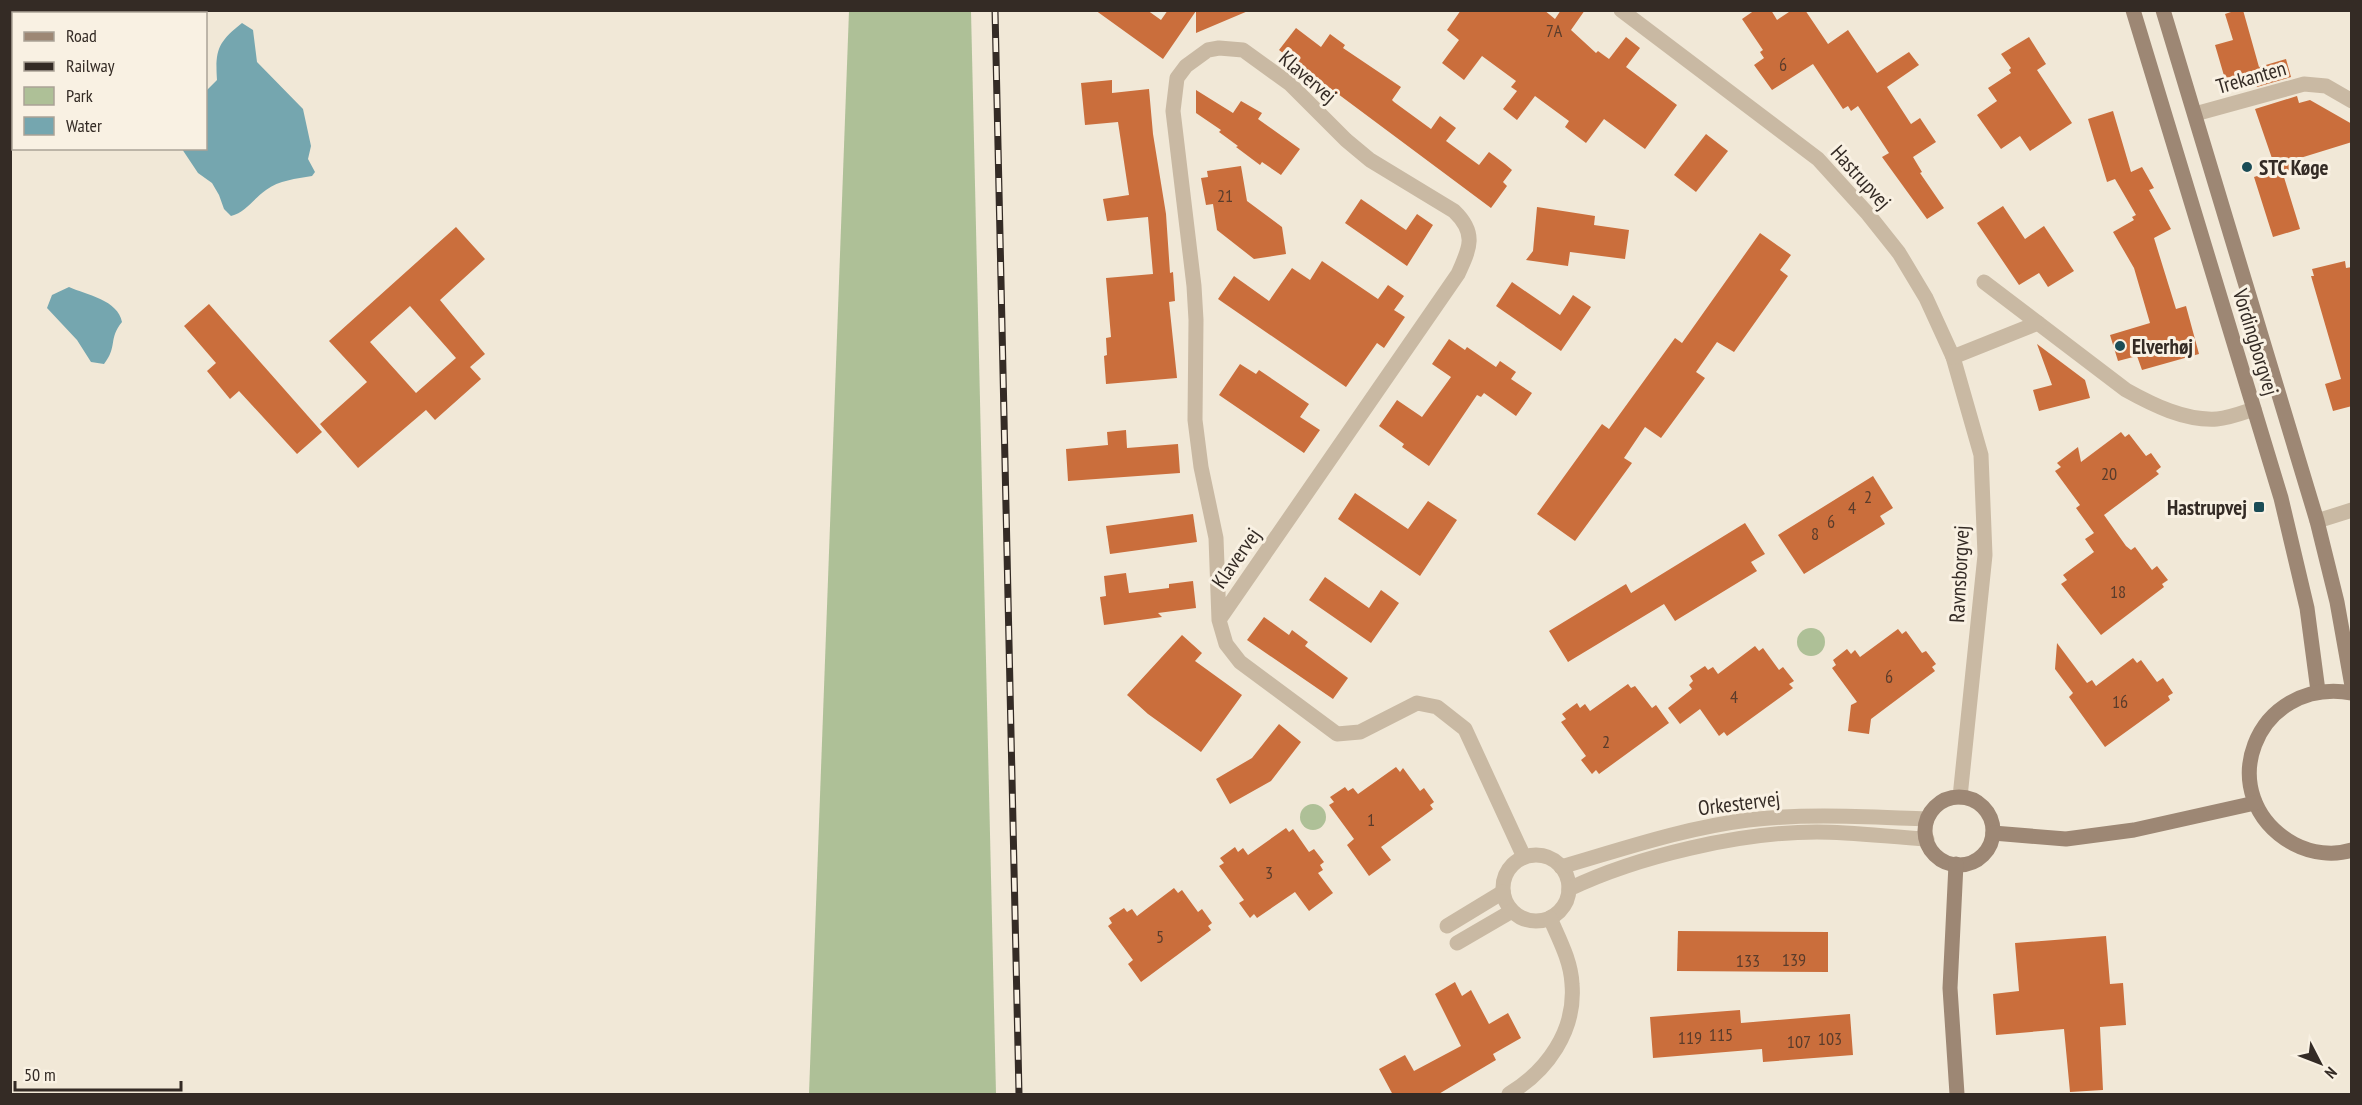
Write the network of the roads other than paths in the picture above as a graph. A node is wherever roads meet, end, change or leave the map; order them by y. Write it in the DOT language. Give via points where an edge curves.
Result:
graph roads {
  1 [pos="1621,10"];
  2 [pos="2133,10"];
  3 [pos="2163,10"];
  4 [pos="2352,101"];
  5 [pos="2195,114"];
  6 [pos="1984,282"];
  7 [pos="2038,323"];
  8 [pos="1953,357"];
  9 [pos="2254,410"];
  10 [pos="2352,510"];
  11 [pos="2317,521"];
  12 [pos="1219,620"];
  13 [pos="2352,686"];
  14 [pos="2318,691"];
  15 [pos="2352,693"];
  16 [pos="1960,797"];
  17 [pos="2254,803"];
  18 [pos="1927,819"];
  19 [pos="1993,833"];
  20 [pos="1927,839"];
  21 [pos="2352,850"];
  22 [pos="1524,857"];
  23 [pos="1956,864"];
  24 [pos="1561,867"];
  25 [pos="1569,889"];
  26 [pos="1503,892"];
  27 [pos="1512,911"];
  28 [pos="1550,918"];
  29 [pos="1447,926"];
  30 [pos="1457,943"];
  31 [pos="1509,1095"];
  32 [pos="1957,1095"];
  1 -- 8 [label="street, Hastrupvej" via="1832,173 1899,254 1926,298"];
  2 -- 9 [label="main road, Vordingborgvej"];
  3 -- 5 [label="main road, Vordingborgvej"];
  4 -- 5 [label="street, Trekanten" via="2326,86 2304,84"];
  5 -- 11 [label="main road, Vordingborgvej"];
  6 -- 7 [label="street"];
  7 -- 8 [label="street"];
  7 -- 9 [label="street" via="2146,401 2199,418 2218,419"];
  8 -- 16 [label="street, Ravnsborgvej" via="1981,455 1985,555"];
  9 -- 14 [label="main road, Vordingborgvej" via="2281,498 2307,608"];
  10 -- 11 [label="street"];
  11 -- 13 [label="main road, Vordingborgvej"];
  12 -- 12 [label="street, Klavervej" via="1216,538 1195,420 1194,286 1173,111 1178,78 1198,56 1219,48 1243,50 1290,84 1370,160 1454,211 1470,238 1458,274"];
  12 -- 22 [label="street, Klavervej" via="1226,644 1240,662 1337,734 1360,732 1418,703 1437,707 1465,729"];
  14 -- 15 [label="main road"];
  14 -- 17 [label="main road" via="2290,701 2268,720 2253,745 2249,774"];
  16 -- 18 [label="main road" via="1939,803"];
  16 -- 19 [label="main road" via="1977,801 1986,810"];
  17 -- 19 [label="main road" via="2134,830 2066,838"];
  17 -- 21 [label="main road" via="2274,830 2301,848 2322,853"];
  18 -- 20 [label="main road"];
  18 -- 24 [label="street, Orkestervej" via="1819,815 1748,820 1679,832"];
  19 -- 23 [label="main road" via="1989,848 1980,858"];
  20 -- 23 [label="main road" via="1936,856"];
  20 -- 25 [label="street, Orkestervej" via="1816,832 1748,838 1616,868"];
  22 -- 24 [label="street" via="1542,856"];
  22 -- 26 [label="street" via="1510,868"];
  23 -- 32 [label="main road" via="1950,988"];
  24 -- 25 [label="street"];
  25 -- 28 [label="street" via="1565,905"];
  26 -- 27 [label="street"];
  26 -- 29 [label="street"];
  27 -- 28 [label="street" via="1528,921"];
  27 -- 30 [label="street"];
  28 -- 31 [label="street" via="1567,959 1572,984 1570,1016 1560,1043 1545,1065"];
}
